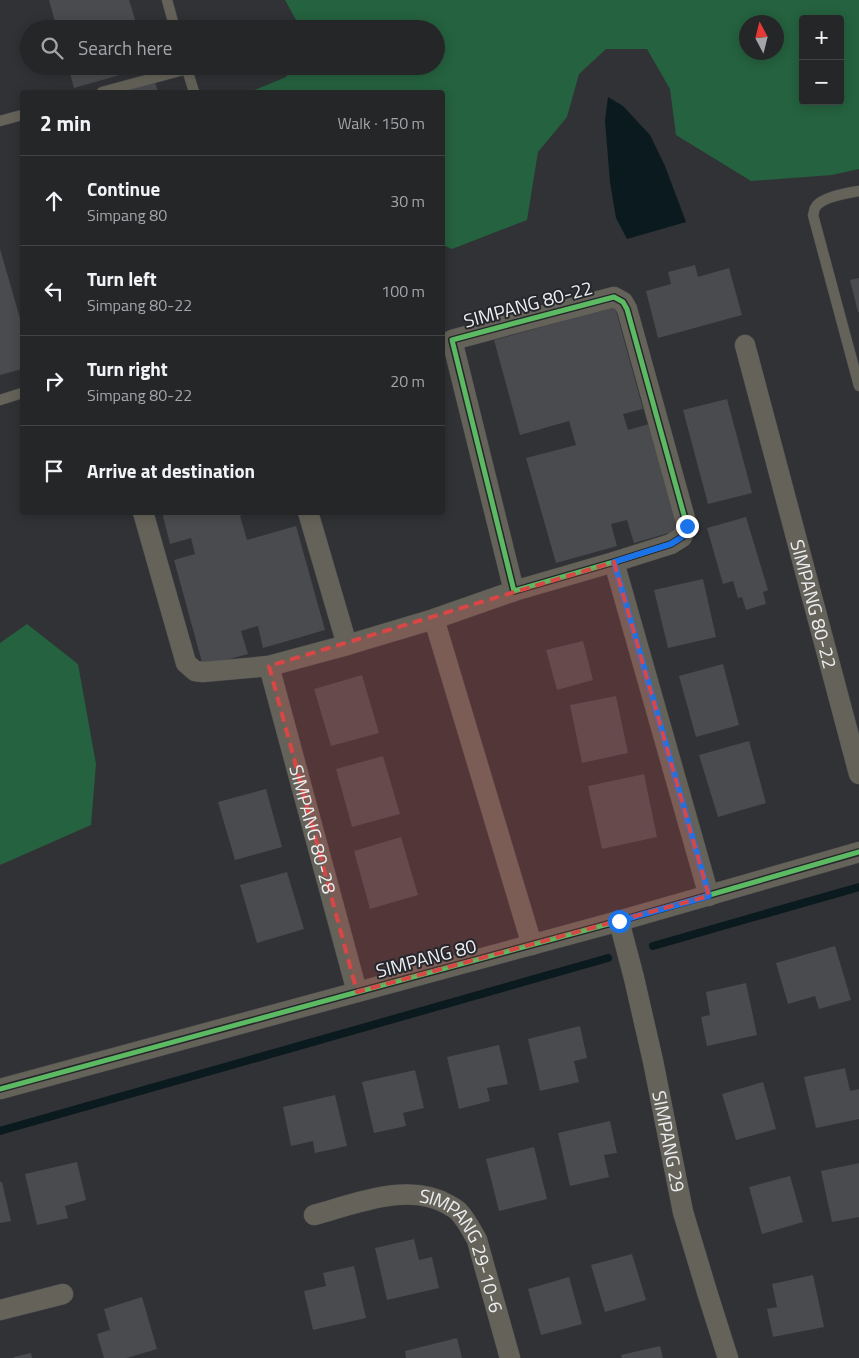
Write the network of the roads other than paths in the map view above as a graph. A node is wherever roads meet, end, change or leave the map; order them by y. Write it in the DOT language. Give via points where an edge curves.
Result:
graph roads {
  1 [pos="167,0"];
  2 [pos="173,20"];
  3 [pos="162,75"];
  4 [pos="189,75"];
  5 [pos="109,90"];
  6 [pos="193,90"];
  7 [pos="20,116"];
  8 [pos="0,121"];
  9 [pos="859,191"];
  10 [pos="447,342"];
  11 [pos="745,345"];
  12 [pos="859,386"];
  13 [pos="20,394"];
  14 [pos="0,400"];
  15 [pos="144,515"];
  16 [pos="309,515"];
  17 [pos="614,562"];
  18 [pos="514,591"];
  19 [pos="434,619"];
  20 [pos="347,645"];
  21 [pos="269,666"];
  22 [pos="859,774"];
  23 [pos="859,852"];
  24 [pos="709,896"];
  25 [pos="619,921"];
  26 [pos="532,945"];
  27 [pos="357,992"];
  28 [pos="0,1089"];
  29 [pos="314,1215"];
  30 [pos="63,1294"];
  31 [pos="0,1310"];
  32 [pos="510,1358"];
  33 [pos="728,1358"];
  1 -- 2 [label="lane"];
  3 -- 5 [label="lane"];
  4 -- 6 [label="lane"];
  7 -- 8 [label="lane"];
  9 -- 12 [label="lane" via="820,202 813,216"];
  10 -- 17 [label="street, SIMPANG 80-22" via="614,297 623,302 687,526 682,537 671,544"];
  10 -- 18 [label="street, SIMPANG 80-22"];
  11 -- 22 [label="street, SIMPANG 80-22"];
  13 -- 14 [label="lane"];
  15 -- 21 [label="street" via="186,663 195,671 203,672"];
  16 -- 20 [label="street"];
  17 -- 18 [label="street, SIMPANG 80-22"];
  17 -- 24 [label="street"];
  18 -- 19 [label="street"];
  19 -- 20 [label="street"];
  19 -- 26 [label="street"];
  20 -- 21 [label="street"];
  21 -- 27 [label="street, SIMPANG 80-28"];
  23 -- 24 [label="street, SIMPANG 80"];
  24 -- 25 [label="street, SIMPANG 80"];
  25 -- 26 [label="street, SIMPANG 80"];
  25 -- 33 [label="street, SIMPANG 29" via="683,1212"];
  26 -- 27 [label="street, SIMPANG 80"];
  27 -- 28 [label="street, SIMPANG 80"];
  29 -- 32 [label="street, SIMPANG 29-10-6" via="386,1196 408,1194 427,1196 458,1211 477,1240"];
  30 -- 31 [label="street"];
}
